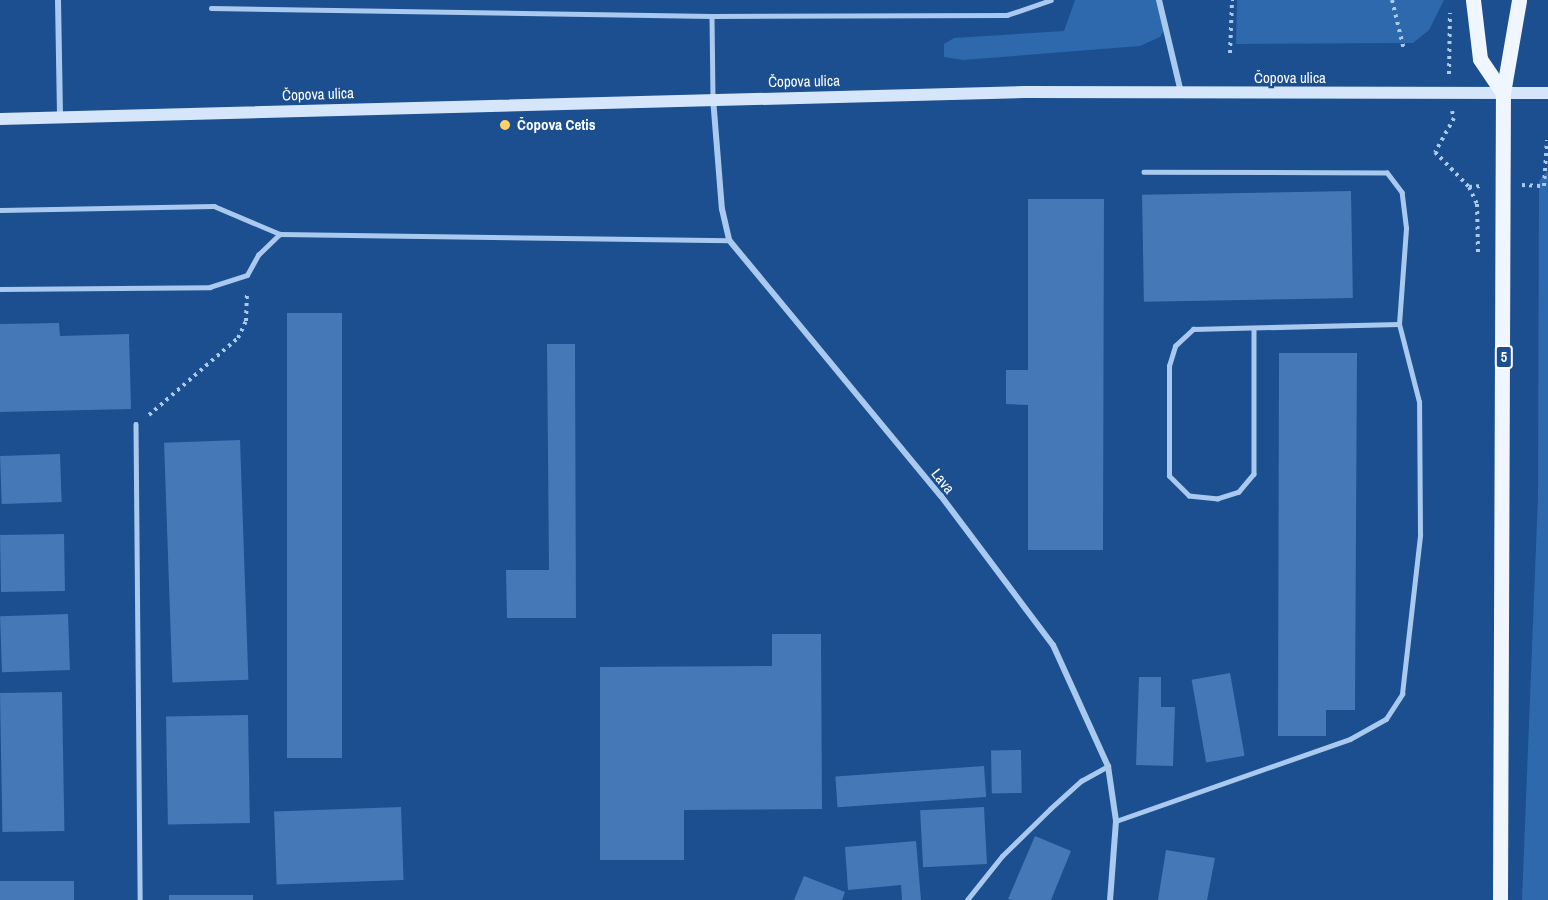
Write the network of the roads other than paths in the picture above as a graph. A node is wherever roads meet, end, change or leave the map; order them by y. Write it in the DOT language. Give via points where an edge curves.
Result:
graph roads {
  1 [pos="58,0"];
  2 [pos="1051,0"];
  3 [pos="1159,0"];
  4 [pos="1473,0"];
  5 [pos="1519,0"];
  6 [pos="211,8"];
  7 [pos="712,16"];
  8 [pos="1181,92"];
  9 [pos="1503,93"];
  10 [pos="1548,93"];
  11 [pos="713,98"];
  12 [pos="60,117"];
  13 [pos="0,119"];
  14 [pos="1144,172"];
  15 [pos="0,210"];
  16 [pos="280,234"];
  17 [pos="729,240"];
  18 [pos="0,289"];
  19 [pos="1399,324"];
  20 [pos="1254,329"];
  21 [pos="136,424"];
  22 [pos="1108,766"];
  23 [pos="1116,821"];
  24 [pos="140,900"];
  25 [pos="967,900"];
  26 [pos="1110,900"];
  27 [pos="1500,900"];
  1 -- 12 [label="street"];
  2 -- 7 [label="lane" via="1007,15"];
  3 -- 8 [label="street"];
  4 -- 9 [label="main road" via="1480,59"];
  5 -- 9 [label="main road, 5"];
  6 -- 7 [label="lane"];
  7 -- 11 [label="lane"];
  8 -- 9 [label="street, Čopova ulica"];
  8 -- 11 [label="street, Čopova ulica"];
  9 -- 10 [label="street, Čopova ulica"];
  9 -- 27 [label="main road, 5"];
  11 -- 12 [label="street, Čopova ulica"];
  11 -- 17 [label="street, Lava" via="722,209"];
  12 -- 13 [label="street, Čopova ulica"];
  14 -- 19 [label="lane" via="1387,173 1402,193 1406,228"];
  15 -- 16 [label="lane" via="214,206"];
  16 -- 17 [label="lane"];
  16 -- 18 [label="lane" via="258,255 247,275 210,287"];
  17 -- 22 [label="street, Lava" via="941,496 1053,645"];
  19 -- 20 [label="lane"];
  19 -- 23 [label="lane" via="1419,402 1420,536 1402,694 1386,719 1350,739"];
  20 -- 20 [label="lane" via="1193,329 1175,346 1168,366 1169,476 1189,496 1218,500 1239,492 1254,474"];
  21 -- 24 [label="lane"];
  22 -- 23 [label="street, Lava"];
  22 -- 25 [label="lane" via="1081,781 1050,809 1002,856"];
  23 -- 26 [label="street, Lava"];
}
